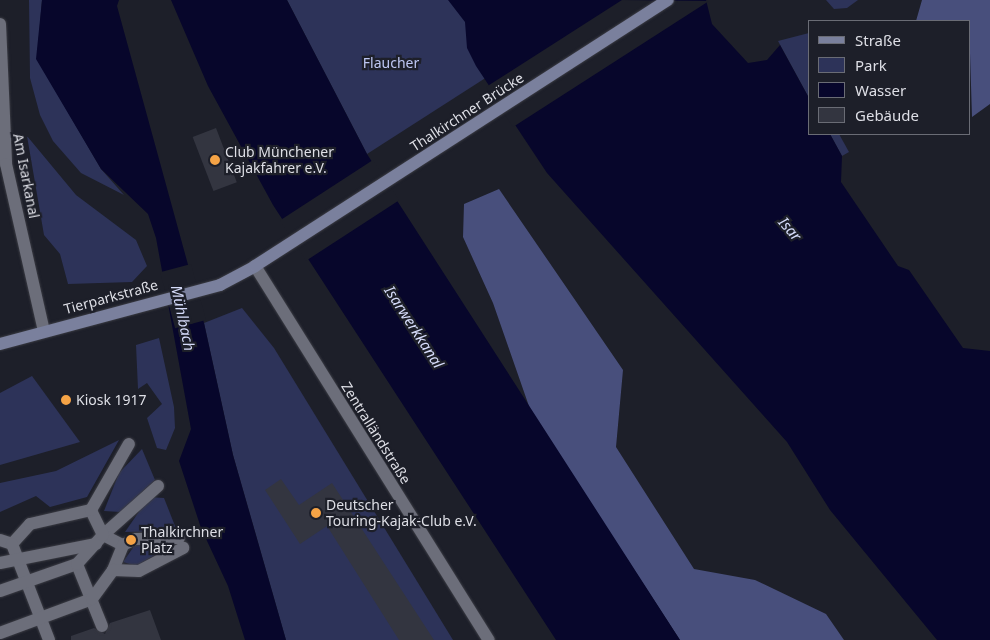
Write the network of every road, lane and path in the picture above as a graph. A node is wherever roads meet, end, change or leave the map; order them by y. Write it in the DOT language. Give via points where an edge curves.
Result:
graph roads {
  1 [pos="668,0"];
  2 [pos="0,24"];
  3 [pos="282,249"];
  4 [pos="256,266"];
  5 [pos="44,331"];
  6 [pos="0,344"];
  7 [pos="128,444"];
  8 [pos="158,486"];
  9 [pos="91,510"];
  10 [pos="100,540"];
  11 [pos="6,542"];
  12 [pos="124,544"];
  13 [pos="17,556"];
  14 [pos="0,563"];
  15 [pos="78,564"];
  16 [pos="113,570"];
  17 [pos="27,582"];
  18 [pos="0,591"];
  19 [pos="92,600"];
  20 [pos="42,620"];
  21 [pos="102,626"];
  22 [pos="1,631"];
  23 [pos="49,640"];
  24 [pos="489,640"];
  1 -- 3 [label="street, Thalkirchner Brücke"];
  2 -- 5 [label="street, Am Isarkanal" via="6,164"];
  3 -- 4 [label="street, Tierparkstraße"];
  4 -- 5 [label="street, Tierparkstraße" via="220,285"];
  4 -- 24 [label="street, Zentralländstraße"];
  5 -- 6 [label="street, Tierparkstraße"];
  7 -- 9 [label="street"];
  8 -- 10 [label="street"];
  9 -- 10 [label="street"];
  9 -- 11 [label="street" via="30,524"];
  10 -- 12 [label="street"];
  10 -- 13 [label="street"];
  10 -- 15 [label="street"];
  11 -- 13 [label="street"];
  12 -- 16 [label="street"];
  12 -- 16 [label="street" via="135,539 181,543 139,571"];
  13 -- 14 [label="street"];
  13 -- 17 [label="street"];
  15 -- 17 [label="street"];
  15 -- 19 [label="street"];
  16 -- 19 [label="street"];
  17 -- 18 [label="street"];
  17 -- 20 [label="street"];
  19 -- 20 [label="street"];
  19 -- 21 [label="street"];
  20 -- 22 [label="street"];
  20 -- 23 [label="street"];
}
